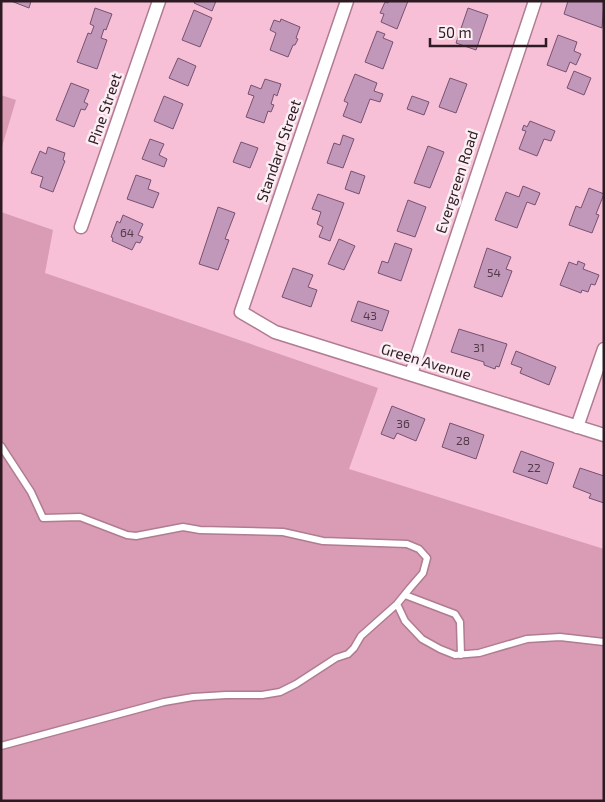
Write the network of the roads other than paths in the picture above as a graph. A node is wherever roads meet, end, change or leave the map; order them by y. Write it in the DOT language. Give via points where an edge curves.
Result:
graph roads {
  1 [pos="159,1"];
  2 [pos="347,1"];
  3 [pos="535,1"];
  4 [pos="81,227"];
  5 [pos="241,312"];
  6 [pos="604,349"];
  7 [pos="411,374"];
  8 [pos="578,427"];
  9 [pos="604,435"];
  10 [pos="1,446"];
  11 [pos="405,595"];
  12 [pos="397,604"];
  13 [pos="604,642"];
  14 [pos="461,655"];
  15 [pos="1,746"];
  1 -- 4 [label="street, Pine Street"];
  2 -- 5 [label="street, Standard Street"];
  3 -- 7 [label="street, Evergreen Road"];
  5 -- 7 [label="street, Green Avenue" via="275,332"];
  6 -- 8 [label="street"];
  7 -- 8 [label="street, Green Avenue"];
  8 -- 9 [label="street, Green Avenue"];
  10 -- 11 [label="lane" via="31,492 43,518 80,517 136,536 182,527 283,532 323,541 408,544 419,549 426,558 423,573"];
  11 -- 12 [label="lane"];
  11 -- 14 [label="lane" via="456,614 460,622"];
  12 -- 14 [label="lane" via="405,622 422,639"];
  12 -- 15 [label="lane" via="360,636 348,654 280,692 226,694 164,702"];
  13 -- 14 [label="lane" via="560,637 528,639"];
}
